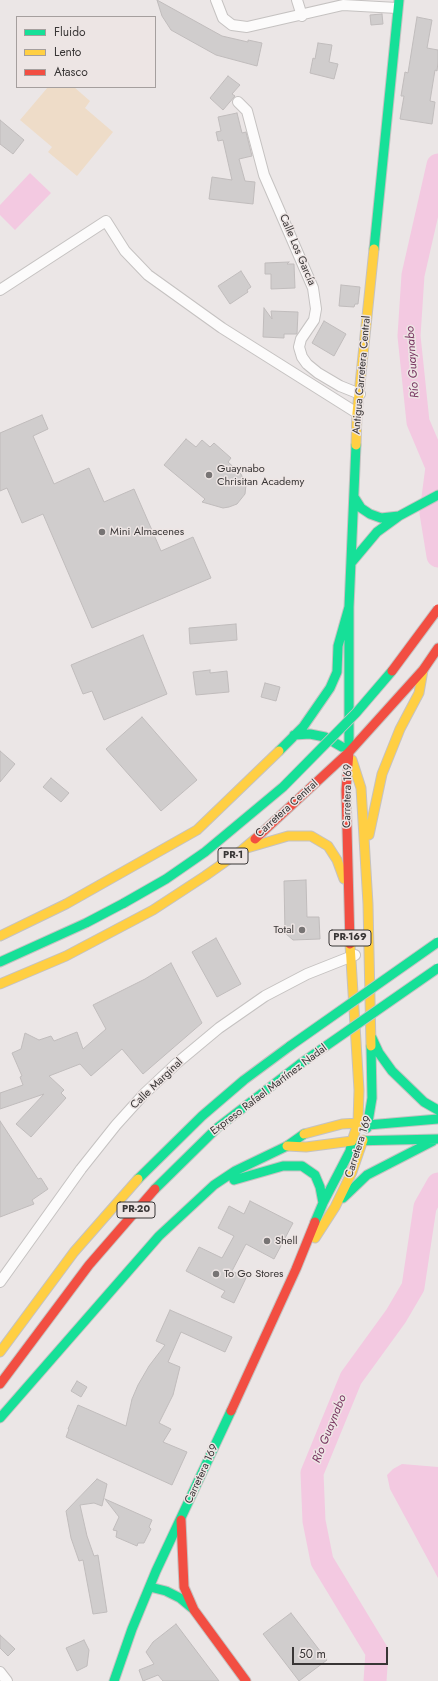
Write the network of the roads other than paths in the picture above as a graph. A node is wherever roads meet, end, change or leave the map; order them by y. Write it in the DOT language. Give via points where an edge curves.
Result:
graph roads {
  1 [pos="216,0"];
  2 [pos="297,0"];
  3 [pos="398,4"];
  4 [pos="302,16"];
  5 [pos="238,102"];
  6 [pos="0,290"];
  7 [pos="360,394"];
  8 [pos="357,413"];
  9 [pos="438,495"];
  10 [pos="354,497"];
  11 [pos="399,516"];
  12 [pos="351,563"];
  13 [pos="350,607"];
  14 [pos="438,609"];
  15 [pos="438,648"];
  16 [pos="422,670"];
  17 [pos="294,735"];
  18 [pos="349,752"];
  19 [pos="242,850"];
  20 [pos="364,851"];
  21 [pos="349,892"];
  22 [pos="0,936"];
  23 [pos="438,942"];
  24 [pos="369,952"];
  25 [pos="351,955"];
  26 [pos="0,962"];
  27 [pos="438,968"];
  28 [pos="0,984"];
  29 [pos="371,1036"];
  30 [pos="438,1110"];
  31 [pos="438,1119"];
  32 [pos="358,1123"];
  33 [pos="368,1125"];
  34 [pos="363,1140"];
  35 [pos="437,1140"];
  36 [pos="352,1141"];
  37 [pos="287,1146"];
  38 [pos="214,1185"];
  39 [pos="323,1203"];
  40 [pos="335,1207"];
  41 [pos="296,1269"];
  42 [pos="0,1282"];
  43 [pos="0,1352"];
  44 [pos="0,1384"];
  45 [pos="0,1418"];
  46 [pos="181,1520"];
  47 [pos="150,1587"];
  48 [pos="194,1610"];
  49 [pos="0,1672"];
  50 [pos="8,1681"];
  51 [pos="114,1681"];
  52 [pos="246,1681"];
  1 -- 4 [label="street" via="223,18 232,25 247,27"];
  2 -- 4 [label="street"];
  3 -- 4 [label="street" via="343,5"];
  3 -- 7 [label="main road, Antigua Carretera Central"];
  5 -- 7 [label="street, Calle Los García" via="247,111 264,175 313,288 316,309 314,320 301,339 299,347 302,357 318,373"];
  6 -- 8 [label="street" via="106,221 125,251 148,274 222,328"];
  7 -- 8 [label="main road, Antigua Carretera Central"];
  8 -- 10 [label="main road, Antigua Carretera Central"];
  9 -- 11 [label="main road"];
  10 -- 11 [label="main road" via="361,508 370,514 381,518"];
  10 -- 12 [label="main road, Antigua Carretera Central"];
  11 -- 12 [label="main road" via="377,532"];
  12 -- 13 [label="main road, Antigua Carretera Central"];
  13 -- 17 [label="main road" via="338,646 337,672 302,727"];
  13 -- 18 [label="main road, Antigua Carretera Central"];
  14 -- 26 [label="main road, PR-1, bridge" via="403,658 318,753 283,787 206,852 124,903"];
  15 -- 16 [label="main road, PR-1"];
  16 -- 18 [label="main road, Carretera Central / PR-1"];
  16 -- 20 [label="main road" via="420,693 400,729 382,774 369,839"];
  17 -- 18 [label="main road" via="310,734 325,737"];
  17 -- 22 [label="main road" via="196,830 66,904"];
  18 -- 19 [label="main road, Carretera Central / PR-1"];
  18 -- 20 [label="main road, Carretera 169 / PR-169" via="361,788"];
  18 -- 21 [label="main road, Carretera 169 / PR-169" via="346,790"];
  19 -- 21 [label="main road" via="288,836 311,836 328,846 337,860"];
  19 -- 28 [label="main road, Carretera Central / PR-1" via="153,910 119,929 66,956"];
  20 -- 24 [label="main road, Carretera 169 / PR-169"];
  21 -- 25 [label="main road, Carretera 169 / PR-169"];
  23 -- 43 [label="main road, Expreso Rafael Martínez Nadal / PR-20, bridge" via="290,1046 244,1080 202,1116 150,1166 74,1252"];
  24 -- 25 [label="street, Calle Marginal"];
  24 -- 29 [label="main road, Carretera 169 / PR-169"];
  25 -- 32 [label="main road, Carretera 169 / PR-169" via="359,1090"];
  25 -- 42 [label="street, Calle Marginal" via="266,996 219,1028 177,1062 116,1125 81,1169"];
  27 -- 44 [label="main road, Expreso Rafael Martínez Nadal / PR-20, bridge" via="300,1064 217,1128 163,1179 89,1265"];
  29 -- 30 [label="main road" via="392,1071 424,1102"];
  29 -- 33 [label="main road, Carretera 169 / PR-169" via="372,1098"];
  31 -- 33 [label="main road"];
  32 -- 33 [label="main road"];
  32 -- 36 [label="main road, Carretera 169 / PR-169"];
  32 -- 37 [label="main road" via="342,1124 304,1134"];
  33 -- 34 [label="main road, Carretera 169 / PR-169"];
  34 -- 35 [label="main road"];
  34 -- 36 [label="main road"];
  34 -- 40 [label="main road, Carretera 169 / PR-169" via="352,1172"];
  35 -- 40 [label="main road" via="368,1175"];
  36 -- 37 [label="main road" via="306,1147"];
  36 -- 39 [label="main road, Carretera 169 / PR-169" via="350,1151"];
  37 -- 38 [label="main road"];
  38 -- 39 [label="main road" via="283,1166 302,1166 315,1175"];
  38 -- 45 [label="main road" via="159,1236"];
  39 -- 41 [label="main road, Carretera 169 / PR-169"];
  40 -- 41 [label="main road, Carretera 169 / PR-169"];
  41 -- 46 [label="main road, Carretera 169 / PR-169"];
  46 -- 47 [label="main road, Carretera 169 / PR-169"];
  46 -- 48 [label="main road" via="184,1587"];
  47 -- 48 [label="main road" via="180,1598"];
  47 -- 51 [label="main road, Carretera 169 / PR-169"];
  48 -- 52 [label="main road"];
  49 -- 50 [label="street"];
}
